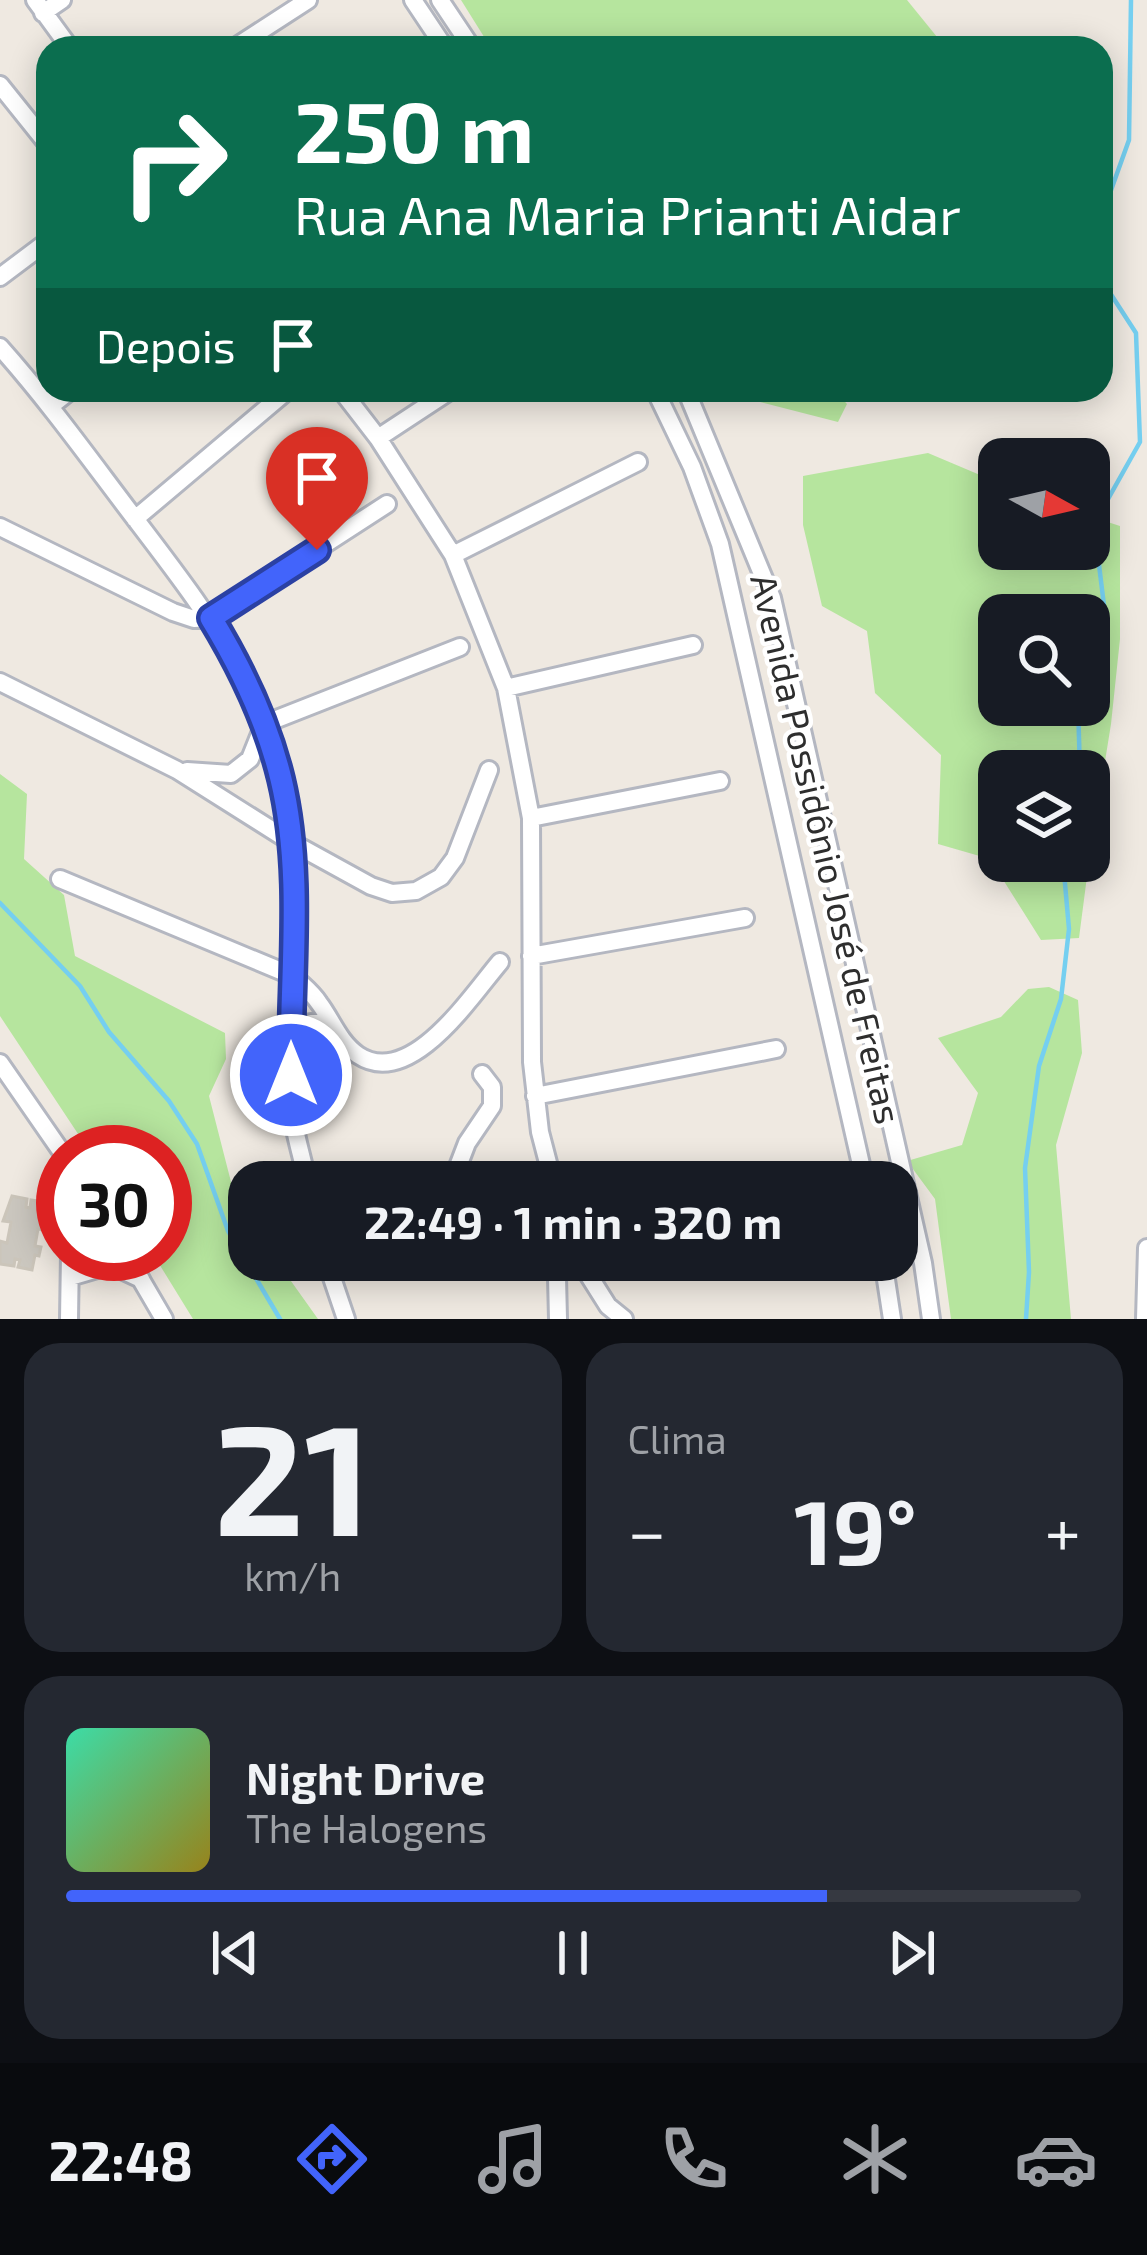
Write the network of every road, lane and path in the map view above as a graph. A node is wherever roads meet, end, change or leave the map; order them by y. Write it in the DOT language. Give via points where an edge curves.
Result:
graph roads {
  1 [pos="62,0"];
  2 [pos="308,0"];
  3 [pos="413,0"];
  4 [pos="440,0"];
  5 [pos="39,6"];
  6 [pos="61,36"];
  7 [pos="252,36"];
  8 [pos="437,36"];
  9 [pos="464,36"];
  10 [pos="4,98"];
  11 [pos="36,132"];
  12 [pos="36,250"];
  13 [pos="0,277"];
  14 [pos="0,347"];
  15 [pos="36,387"];
  16 [pos="49,402"];
  17 [pos="56,402"];
  18 [pos="274,402"];
  19 [pos="350,402"];
  20 [pos="433,402"];
  21 [pos="661,402"];
  22 [pos="691,402"];
  23 [pos="52,405"];
  24 [pos="378,438"];
  25 [pos="638,461"];
  26 [pos="387,504"];
  27 [pos="135,519"];
  28 [pos="0,527"];
  29 [pos="453,555"];
  30 [pos="174,567"];
  31 [pos="152,602"];
  32 [pos="211,618"];
  33 [pos="693,645"];
  34 [pos="460,647"];
  35 [pos="0,682"];
  36 [pos="506,688"];
  37 [pos="264,724"];
  38 [pos="177,770"];
  39 [pos="489,770"];
  40 [pos="720,781"];
  41 [pos="531,818"];
  42 [pos="291,842"];
  43 [pos="60,879"];
  44 [pos="745,918"];
  45 [pos="531,956"];
  46 [pos="500,962"];
  47 [pos="293,976"];
  48 [pos="330,1022"];
  49 [pos="291,1037"];
  50 [pos="776,1049"];
  51 [pos="0,1063"];
  52 [pos="482,1074"];
  53 [pos="535,1096"];
  54 [pos="41,1125"];
  55 [pos="304,1161"];
  56 [pos="460,1161"];
  57 [pos="549,1161"];
  58 [pos="860,1161"];
  59 [pos="1147,1249"];
  60 [pos="70,1281"];
  61 [pos="142,1281"];
  62 [pos="333,1281"];
  63 [pos="556,1281"];
  64 [pos="591,1281"];
  65 [pos="886,1281"];
  66 [pos="69,1319"];
  67 [pos="164,1319"];
  68 [pos="346,1319"];
  69 [pos="558,1319"];
  70 [pos="624,1319"];
  71 [pos="892,1319"];
  72 [pos="931,1319"];
  73 [pos="1144,1319"];
  1 -- 5 [label="street"];
  2 -- 7 [label="street"];
  3 -- 8 [label="street"];
  4 -- 9 [label="street"];
  5 -- 6 [label="street"];
  10 -- 11 [label="street"];
  12 -- 13 [label="street"];
  14 -- 15 [label="street"];
  16 -- 23 [label="street"];
  17 -- 23 [label="street"];
  18 -- 27 [label="street"];
  19 -- 24 [label="street"];
  20 -- 24 [label="street"];
  21 -- 58 [label="street, Avenida Possidônio José de Freitas" via="720,544"];
  22 -- 72 [label="street, Avenida Possidônio José de Freitas" via="772,598"];
  23 -- 27 [label="street"];
  24 -- 29 [label="street"];
  25 -- 29 [label="street"];
  26 -- 32 [label="street"];
  27 -- 30 [label="street"];
  28 -- 31 [label="street"];
  29 -- 36 [label="street"];
  30 -- 31 [label="street"];
  30 -- 32 [label="street"];
  31 -- 32 [label="street"];
  32 -- 37 [label="street"];
  33 -- 36 [label="street"];
  34 -- 37 [label="street"];
  35 -- 38 [label="street"];
  36 -- 41 [label="street"];
  37 -- 38 [label="street" via="250,759 230,774"];
  37 -- 42 [label="street"];
  38 -- 42 [label="street"];
  39 -- 42 [label="street" via="454,858 416,891 371,886"];
  40 -- 41 [label="street"];
  41 -- 45 [label="street"];
  42 -- 47 [label="street"];
  43 -- 47 [label="street"];
  44 -- 45 [label="street"];
  45 -- 53 [label="street"];
  46 -- 48 [label="street" via="408,1058 360,1056"];
  47 -- 48 [label="street"];
  47 -- 49 [label="street"];
  48 -- 49 [label="street"];
  49 -- 55 [label="street" via="292,1113"];
  50 -- 53 [label="street"];
  51 -- 54 [label="street"];
  52 -- 56 [label="street" via="492,1106"];
  53 -- 57 [label="street"];
  59 -- 73 [label="street"];
  60 -- 66 [label="street"];
  61 -- 67 [label="street"];
  62 -- 68 [label="street"];
  63 -- 69 [label="street"];
  64 -- 70 [label="street"];
  65 -- 71 [label="street"];
}
